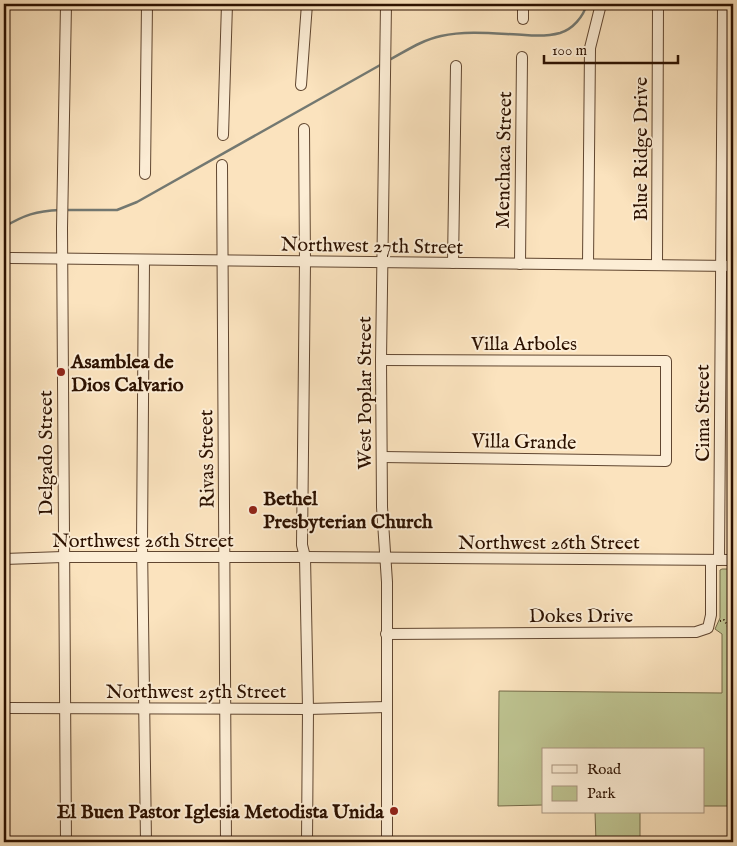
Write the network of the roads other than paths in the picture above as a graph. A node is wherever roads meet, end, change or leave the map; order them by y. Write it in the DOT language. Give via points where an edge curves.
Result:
graph roads {
  1 [pos="66,4"];
  2 [pos="147,4"];
  3 [pos="227,4"];
  4 [pos="307,4"];
  5 [pos="386,4"];
  6 [pos="523,4"];
  7 [pos="601,4"];
  8 [pos="658,4"];
  9 [pos="723,4"];
  10 [pos="523,19"];
  11 [pos="522,57"];
  12 [pos="456,66"];
  13 [pos="301,86"];
  14 [pos="304,129"];
  15 [pos="223,135"];
  16 [pos="222,165"];
  17 [pos="145,174"];
  18 [pos="11,258"];
  19 [pos="62,258"];
  20 [pos="144,260"];
  21 [pos="222,261"];
  22 [pos="305,262"];
  23 [pos="382,263"];
  24 [pos="453,264"];
  25 [pos="520,264"];
  26 [pos="588,264"];
  27 [pos="657,265"];
  28 [pos="721,266"];
  29 [pos="733,266"];
  30 [pos="382,360"];
  31 [pos="382,457"];
  32 [pos="666,460"];
  33 [pos="63,557"];
  34 [pos="143,557"];
  35 [pos="305,557"];
  36 [pos="225,558"];
  37 [pos="386,558"];
  38 [pos="4,559"];
  39 [pos="715,560"];
  40 [pos="733,560"];
  41 [pos="386,634"];
  42 [pos="65,707"];
  43 [pos="387,707"];
  44 [pos="4,708"];
  45 [pos="145,709"];
  46 [pos="225,709"];
  47 [pos="308,709"];
  48 [pos="66,842"];
  49 [pos="146,842"];
  50 [pos="226,842"];
  51 [pos="307,842"];
  52 [pos="387,842"];
  1 -- 19 [label="street, Delgado Street"];
  2 -- 17 [label="street"];
  3 -- 15 [label="street"];
  4 -- 13 [label="street"];
  5 -- 23 [label="street, West Poplar Street"];
  6 -- 10 [label="street"];
  7 -- 26 [label="street" via="590,48"];
  8 -- 27 [label="street, Blue Ridge Drive"];
  9 -- 28 [label="street, Cima Street"];
  11 -- 25 [label="street, Menchaca Street"];
  12 -- 24 [label="street"];
  14 -- 22 [label="street"];
  16 -- 21 [label="street, Rivas Street"];
  18 -- 19 [label="street, Northwest 27th Street"];
  19 -- 20 [label="street, Northwest 27th Street"];
  19 -- 33 [label="street, Delgado Street"];
  20 -- 21 [label="street, Northwest 27th Street"];
  20 -- 34 [label="street"];
  21 -- 22 [label="street, Northwest 27th Street"];
  21 -- 36 [label="street, Rivas Street"];
  22 -- 23 [label="street, Northwest 27th Street"];
  22 -- 35 [label="street" via="302,545"];
  23 -- 24 [label="street, Northwest 27th Street"];
  23 -- 30 [label="street, West Poplar Street"];
  24 -- 25 [label="street, Northwest 27th Street"];
  25 -- 26 [label="street, Northwest 27th Street"];
  26 -- 27 [label="street, Northwest 27th Street"];
  27 -- 28 [label="street, Northwest 27th Street"];
  28 -- 29 [label="street, Northwest 27th Street"];
  28 -- 39 [label="street, Cima Street"];
  30 -- 31 [label="street, West Poplar Street"];
  30 -- 32 [label="street, Villa Arboles" via="666,361"];
  31 -- 32 [label="street, Villa Grande"];
  31 -- 37 [label="street, West Poplar Street"];
  33 -- 34 [label="street, Northwest 26th Street"];
  33 -- 38 [label="street, Northwest 26th Street"];
  33 -- 42 [label="street, Delgado Street"];
  34 -- 36 [label="street, Northwest 26th Street"];
  34 -- 45 [label="street"];
  35 -- 36 [label="street, Northwest 26th Street"];
  35 -- 37 [label="street, Northwest 26th Street"];
  35 -- 47 [label="street"];
  36 -- 46 [label="street, Rivas Street"];
  37 -- 39 [label="street, Northwest 26th Street"];
  37 -- 41 [label="street, West Poplar Street"];
  39 -- 40 [label="street, Northwest 26th Street"];
  39 -- 41 [label="street, Dokes Drive" via="710,623 706,629 696,632"];
  41 -- 43 [label="street, West Poplar Street"];
  42 -- 44 [label="street, Northwest 25th Street"];
  42 -- 45 [label="street, Northwest 25th Street"];
  42 -- 48 [label="street, Delgado Street"];
  43 -- 47 [label="street, Northwest 25th Street"];
  43 -- 52 [label="street, West Poplar Street"];
  45 -- 46 [label="street, Northwest 25th Street"];
  45 -- 49 [label="street"];
  46 -- 47 [label="street, Northwest 25th Street"];
  46 -- 50 [label="street, Rivas Street"];
  47 -- 51 [label="street"];
}
